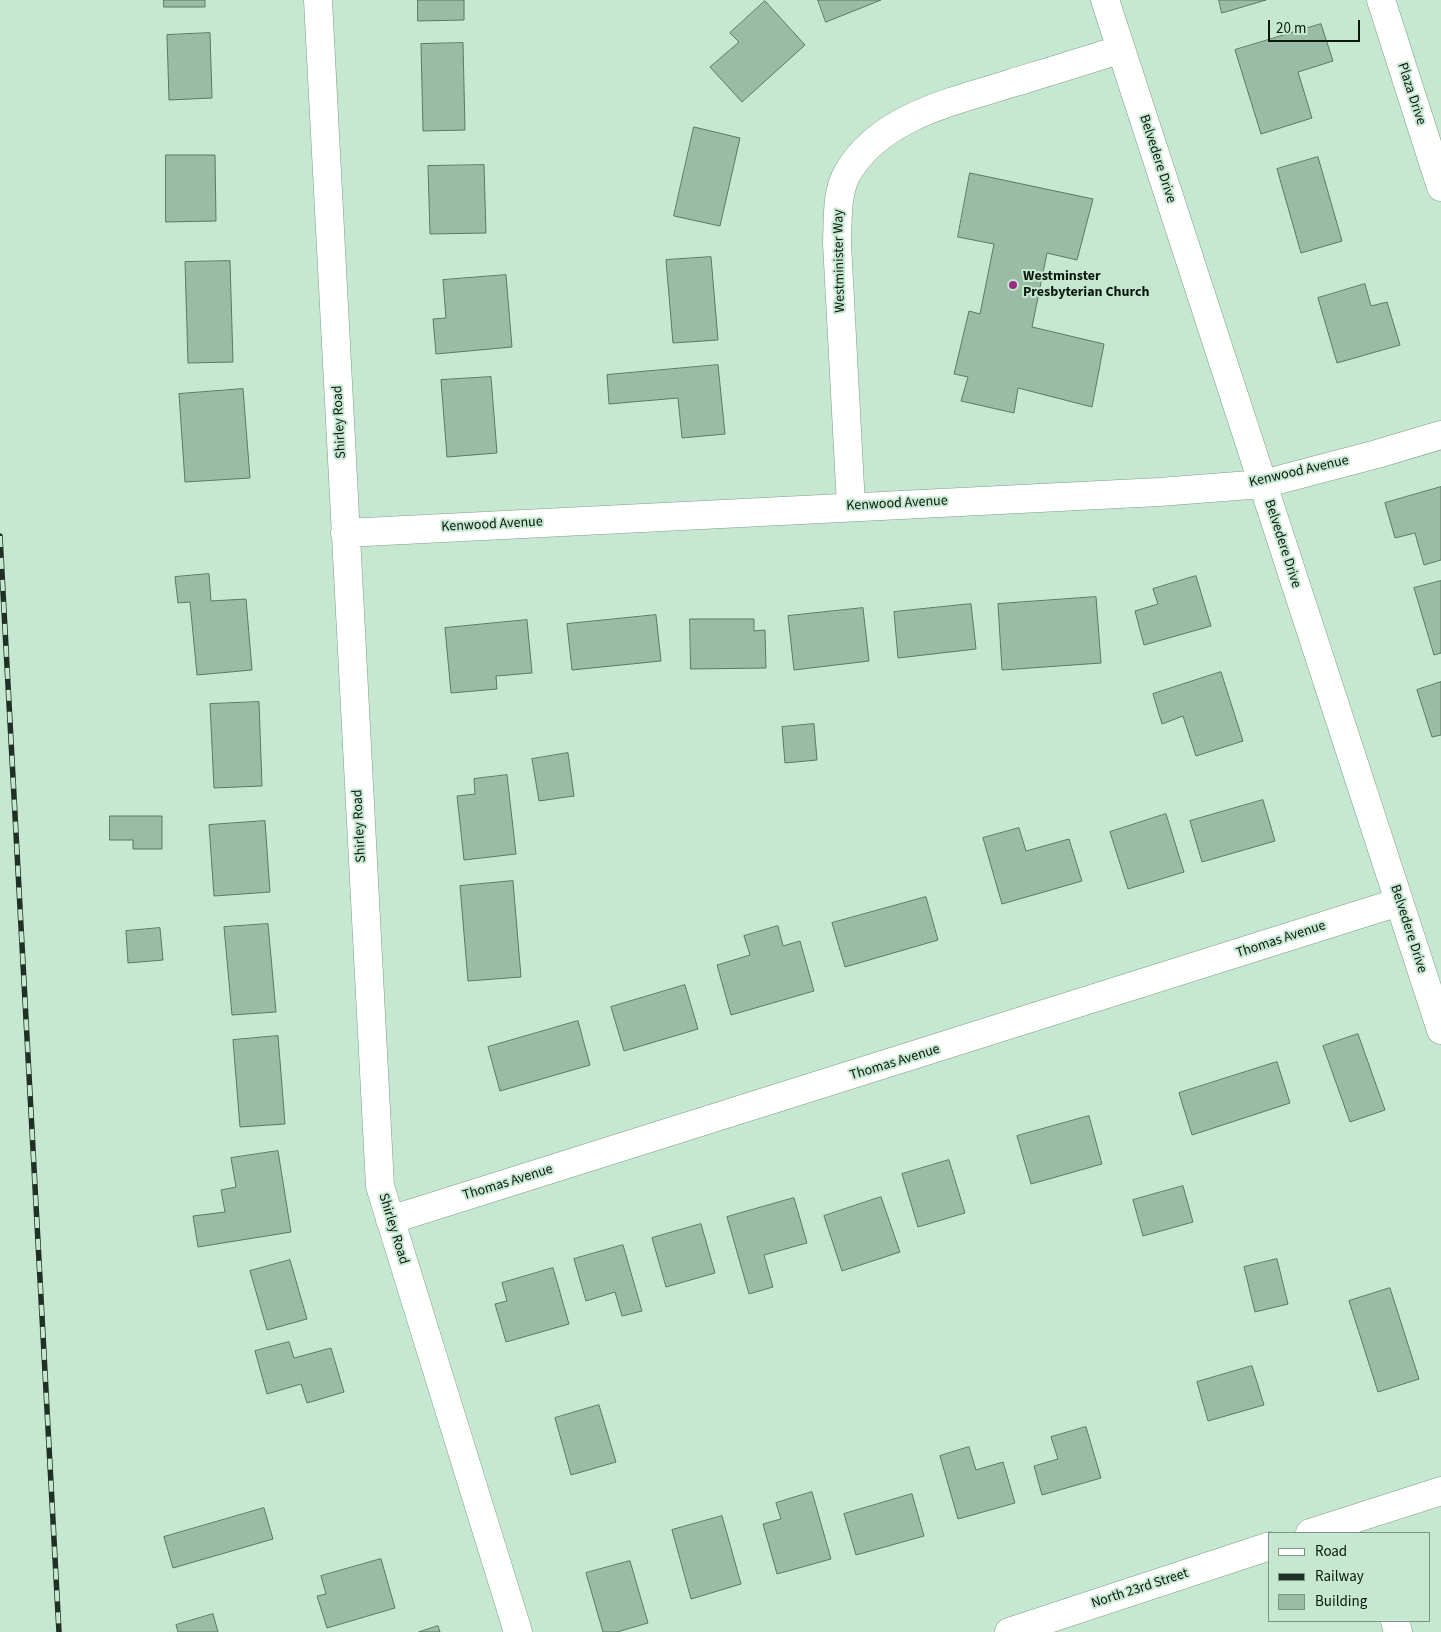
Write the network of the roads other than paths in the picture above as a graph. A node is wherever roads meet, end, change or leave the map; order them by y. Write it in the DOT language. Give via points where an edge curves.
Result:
graph roads {
  1 [pos="318,0"];
  2 [pos="1105,0"];
  3 [pos="1381,0"];
  4 [pos="1121,50"];
  5 [pos="1441,187"];
  6 [pos="1441,434"];
  7 [pos="1263,484"];
  8 [pos="851,506"];
  9 [pos="346,533"];
  10 [pos="1399,902"];
  11 [pos="1441,1030"];
  12 [pos="390,1220"];
  13 [pos="1441,1491"];
  14 [pos="1365,1524"];
  15 [pos="1316,1532"];
  16 [pos="1268,1547"];
  17 [pos="518,1632"];
  18 [pos="1010,1632"];
  1 -- 9 [label="street, Shirley Road"];
  2 -- 4 [label="street, Belvedere Drive"];
  3 -- 5 [label="street, Plaza Drive"];
  4 -- 7 [label="street, Belvedere Drive"];
  4 -- 8 [label="street, Westminister Way" via="935,107 904,121 878,139 847,173 839,201 837,243"];
  6 -- 7 [label="street, Kenwood Avenue"];
  7 -- 8 [label="street, Kenwood Avenue"];
  7 -- 10 [label="street, Belvedere Drive"];
  8 -- 9 [label="street, Kenwood Avenue"];
  9 -- 12 [label="street, Shirley Road" via="376,1137 380,1186"];
  10 -- 11 [label="street, Belvedere Drive"];
  10 -- 12 [label="street, Thomas Avenue"];
  12 -- 17 [label="street, Shirley Road"];
  13 -- 14 [label="street"];
  14 -- 15 [label="street"];
  16 -- 18 [label="street, North 23rd Street"];
}
